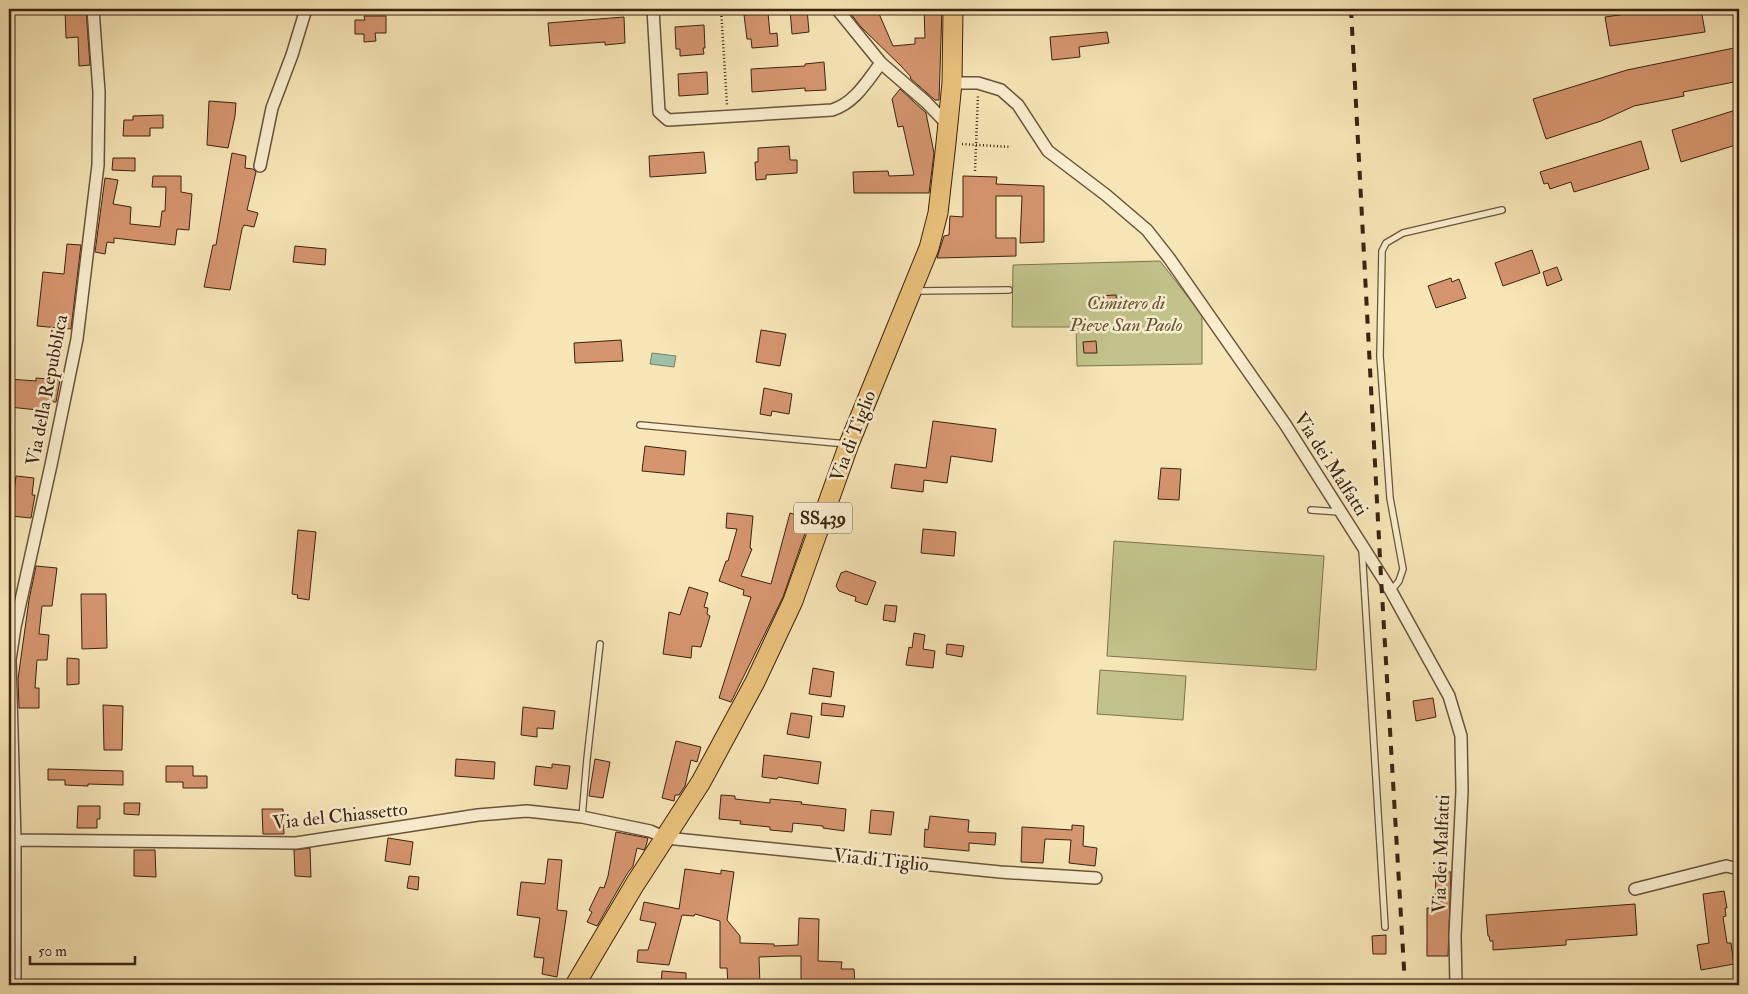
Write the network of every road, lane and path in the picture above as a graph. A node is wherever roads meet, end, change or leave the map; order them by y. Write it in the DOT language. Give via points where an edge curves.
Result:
graph roads {
  1 [pos="93,9"];
  2 [pos="306,9"];
  3 [pos="653,9"];
  4 [pos="721,9"];
  5 [pos="837,9"];
  6 [pos="953,9"];
  7 [pos="881,62"];
  8 [pos="952,83"];
  9 [pos="978,83"];
  10 [pos="727,116"];
  11 [pos="948,125"];
  12 [pos="946,143"];
  13 [pos="976,145"];
  14 [pos="1011,146"];
  15 [pos="260,166"];
  16 [pos="975,171"];
  17 [pos="1502,210"];
  18 [pos="1009,290"];
  19 [pos="911,291"];
  20 [pos="640,425"];
  21 [pos="849,444"];
  22 [pos="1310,510"];
  23 [pos="1342,512"];
  24 [pos="1362,545"];
  25 [pos="1391,591"];
  26 [pos="600,644"];
  27 [pos="582,817"];
  28 [pos="666,838"];
  29 [pos="15,840"];
  30 [pos="1739,869"];
  31 [pos="1096,878"];
  32 [pos="1635,889"];
  33 [pos="1385,927"];
  34 [pos="15,985"];
  35 [pos="575,985"];
  36 [pos="1456,985"];
  1 -- 29 [label="street, Via della Repubblica" via="99,92 98,165 77,338 14,627 10,660"];
  2 -- 15 [label="street" via="272,108"];
  3 -- 10 [label="street" via="659,112 668,120"];
  4 -- 10 [label="path"];
  5 -- 7 [label="street"];
  6 -- 8 [label="main road, Via di Tiglio / SS439"];
  7 -- 10 [label="street" via="854,98 842,107"];
  7 -- 11 [label="street"];
  8 -- 9 [label="street, Via dei Malfatti"];
  8 -- 11 [label="main road, Via di Tiglio / SS439"];
  9 -- 13 [label="path"];
  9 -- 23 [label="street, Via dei Malfatti" via="1001,90 1018,105 1048,151 1148,230 1285,424"];
  11 -- 12 [label="main road, Via di Tiglio / SS439"];
  12 -- 13 [label="path"];
  12 -- 19 [label="main road, Via di Tiglio / SS439" via="938,213 929,248"];
  13 -- 14 [label="path"];
  13 -- 16 [label="path"];
  17 -- 25 [label="lane" via="1403,233 1386,242 1382,251 1380,356 1390,498 1403,568"];
  18 -- 19 [label="lane"];
  19 -- 21 [label="main road, Via di Tiglio / SS439"];
  20 -- 21 [label="lane"];
  21 -- 28 [label="main road, Via di Tiglio / SS439" via="793,601 755,682"];
  22 -- 23 [label="lane"];
  23 -- 24 [label="street, Via dei Malfatti"];
  24 -- 25 [label="street, Via dei Malfatti"];
  24 -- 33 [label="lane"];
  25 -- 36 [label="street, Via dei Malfatti" via="1449,696 1461,736"];
  26 -- 27 [label="lane"];
  27 -- 28 [label="street, Via del Chiassetto" via="650,831"];
  27 -- 29 [label="street, Via del Chiassetto" via="527,812 478,815 296,843"];
  28 -- 31 [label="street, Via di Tiglio" via="970,870"];
  28 -- 35 [label="main road, Via di Tiglio / SS439"];
  29 -- 34 [label="street, Via della Repubblica"];
  30 -- 32 [label="street" via="1726,866"];
}
